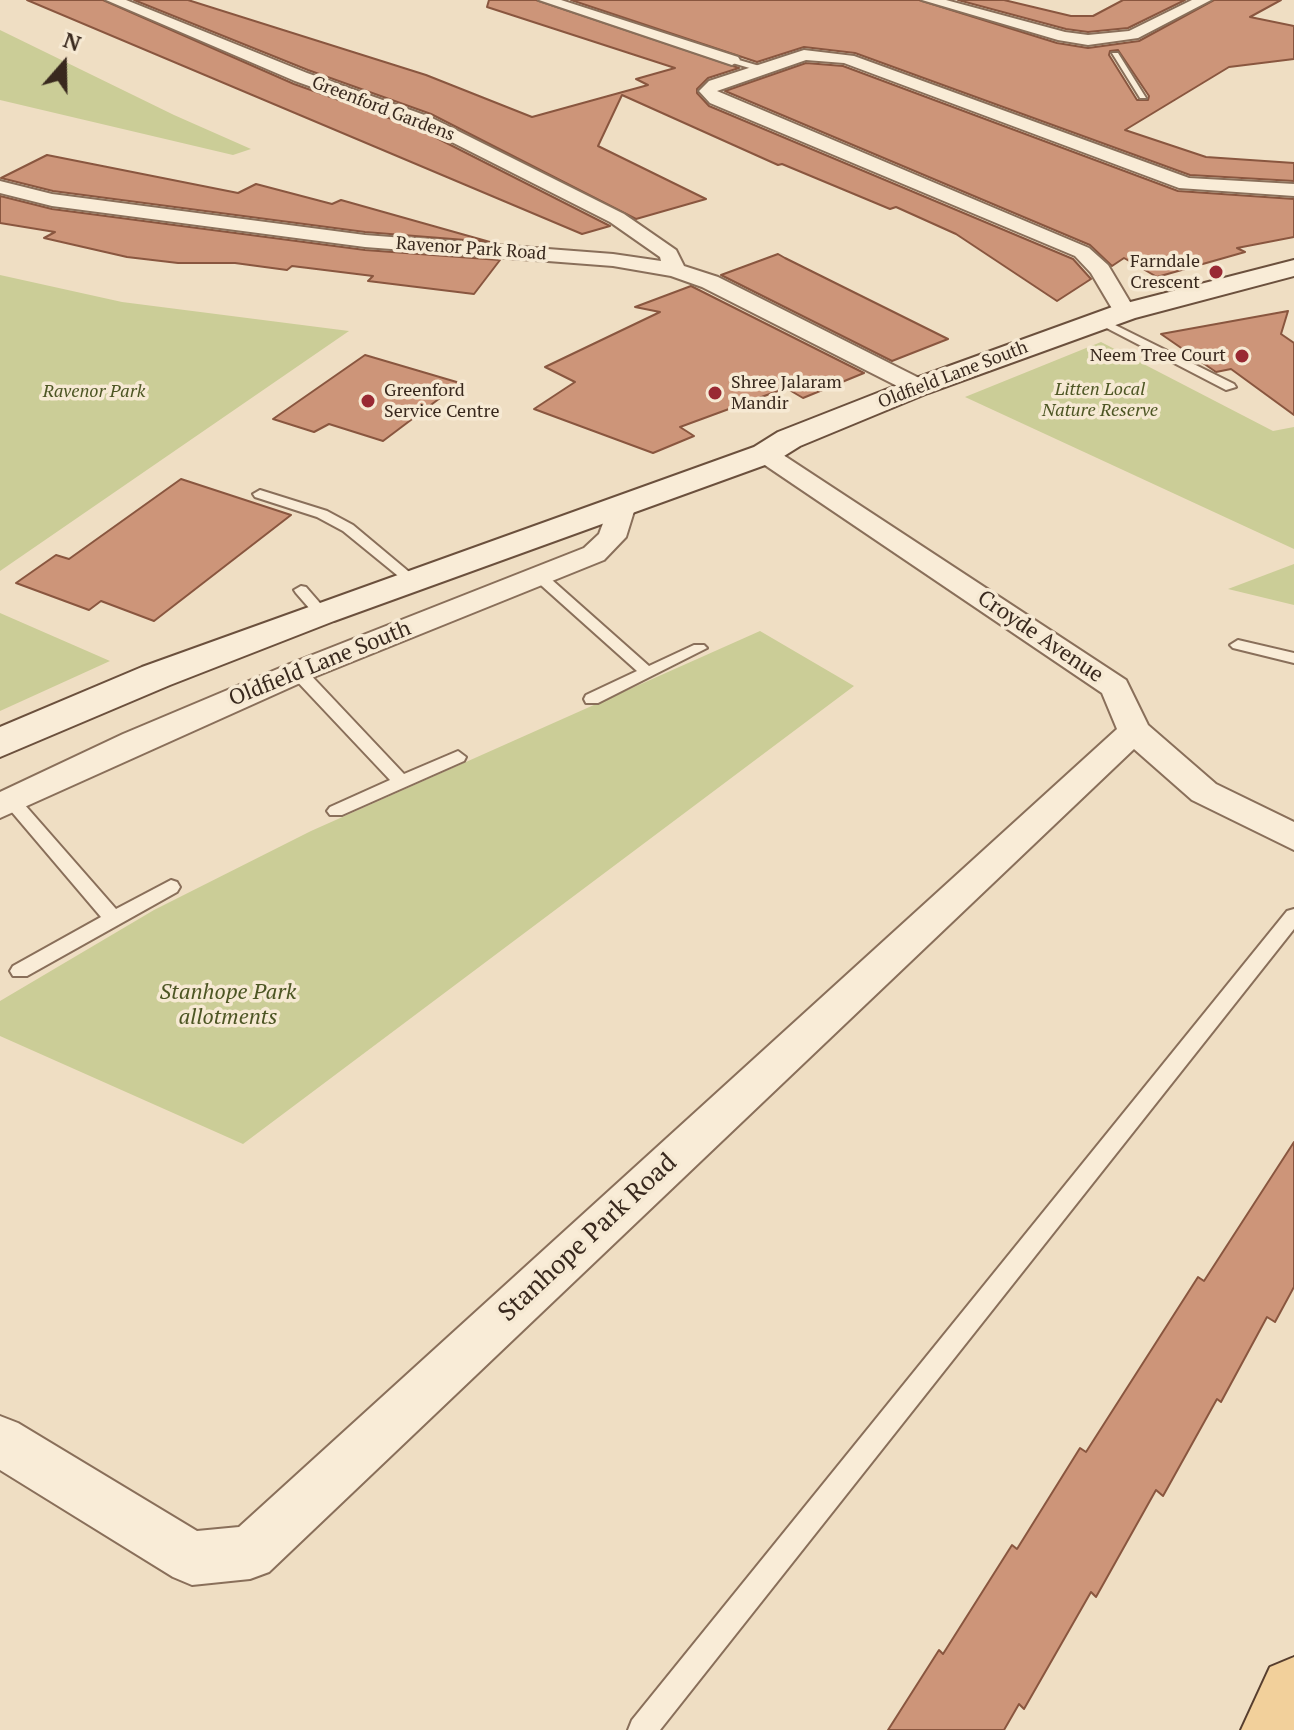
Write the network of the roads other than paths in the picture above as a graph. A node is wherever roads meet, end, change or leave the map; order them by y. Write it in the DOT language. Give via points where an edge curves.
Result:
graph roads {
  1 [pos="113,0"];
  2 [pos="546,0"];
  3 [pos="929,0"];
  4 [pos="1204,0"];
  5 [pos="1132,35"];
  6 [pos="1064,37"];
  7 [pos="1115,55"];
  8 [pos="732,60"];
  9 [pos="760,69"];
  10 [pos="1143,96"];
  11 [pos="0,187"];
  12 [pos="1294,190"];
  13 [pos="675,270"];
  14 [pos="1291,271"];
  15 [pos="1113,316"];
  16 [pos="918,387"];
  17 [pos="1230,387"];
  18 [pos="765,454"];
  19 [pos="260,494"];
  20 [pos="621,508"];
  21 [pos="538,575"];
  22 [pos="413,581"];
  23 [pos="1238,645"];
  24 [pos="699,648"];
  25 [pos="1294,658"];
  26 [pos="298,672"];
  27 [pos="647,672"];
  28 [pos="592,699"];
  29 [pos="1134,731"];
  30 [pos="0,743"];
  31 [pos="458,757"];
  32 [pos="401,782"];
  33 [pos="6,803"];
  34 [pos="336,811"];
  35 [pos="1294,837"];
  36 [pos="171,887"];
  37 [pos="1294,916"];
  38 [pos="114,919"];
  39 [pos="20,971"];
  40 [pos="0,1441"];
  41 [pos="1294,1691"];
  42 [pos="642,1730"];
  43 [pos="1276,1730"];
  1 -- 13 [label="street, Greenford Gardens" via="424,121 617,218 669,254"];
  2 -- 8 [label="street"];
  3 -- 6 [label="street"];
  4 -- 5 [label="street"];
  5 -- 6 [label="street"];
  5 -- 7 [label="street" via="1143,47"];
  6 -- 7 [label="street" via="1071,47"];
  7 -- 10 [label="lane"];
  8 -- 9 [label="lane"];
  9 -- 12 [label="street" via="804,55 848,59 1186,184"];
  9 -- 15 [label="street" via="707,91 1082,252 1100,270"];
  11 -- 13 [label="street, Ravenor Park Road" via="52,200 365,241 613,260"];
  13 -- 16 [label="street, Ravenor Park Road" via="710,282"];
  14 -- 15 [label="street, Oldfield Lane South"];
  15 -- 16 [label="street, Oldfield Lane South"];
  15 -- 17 [label="lane"];
  16 -- 18 [label="street, Oldfield Lane South" via="789,439"];
  18 -- 20 [label="street, Oldfield Lane South"];
  18 -- 29 [label="street, Croyde Avenue" via="1115,687"];
  19 -- 22 [label="lane" via="348,528"];
  20 -- 21 [label="street, Oldfield Lane South" via="612,537 594,554"];
  20 -- 22 [label="street, Oldfield Lane South"];
  21 -- 26 [label="street, Oldfield Lane South"];
  21 -- 27 [label="lane"];
  22 -- 30 [label="street, Oldfield Lane South" via="311,601"];
  23 -- 25 [label="lane"];
  24 -- 27 [label="lane"];
  26 -- 32 [label="lane"];
  26 -- 33 [label="street, Oldfield Lane South"];
  27 -- 28 [label="lane"];
  29 -- 35 [label="street, Croyde Avenue" via="1204,792"];
  29 -- 40 [label="street, Stanhope Park Road" via="250,1553 192,1558"];
  31 -- 32 [label="lane"];
  32 -- 34 [label="lane"];
  33 -- 38 [label="lane"];
  36 -- 38 [label="lane"];
  37 -- 42 [label="lane"];
  38 -- 39 [label="lane"];
  41 -- 43 [label="main road"];
}
